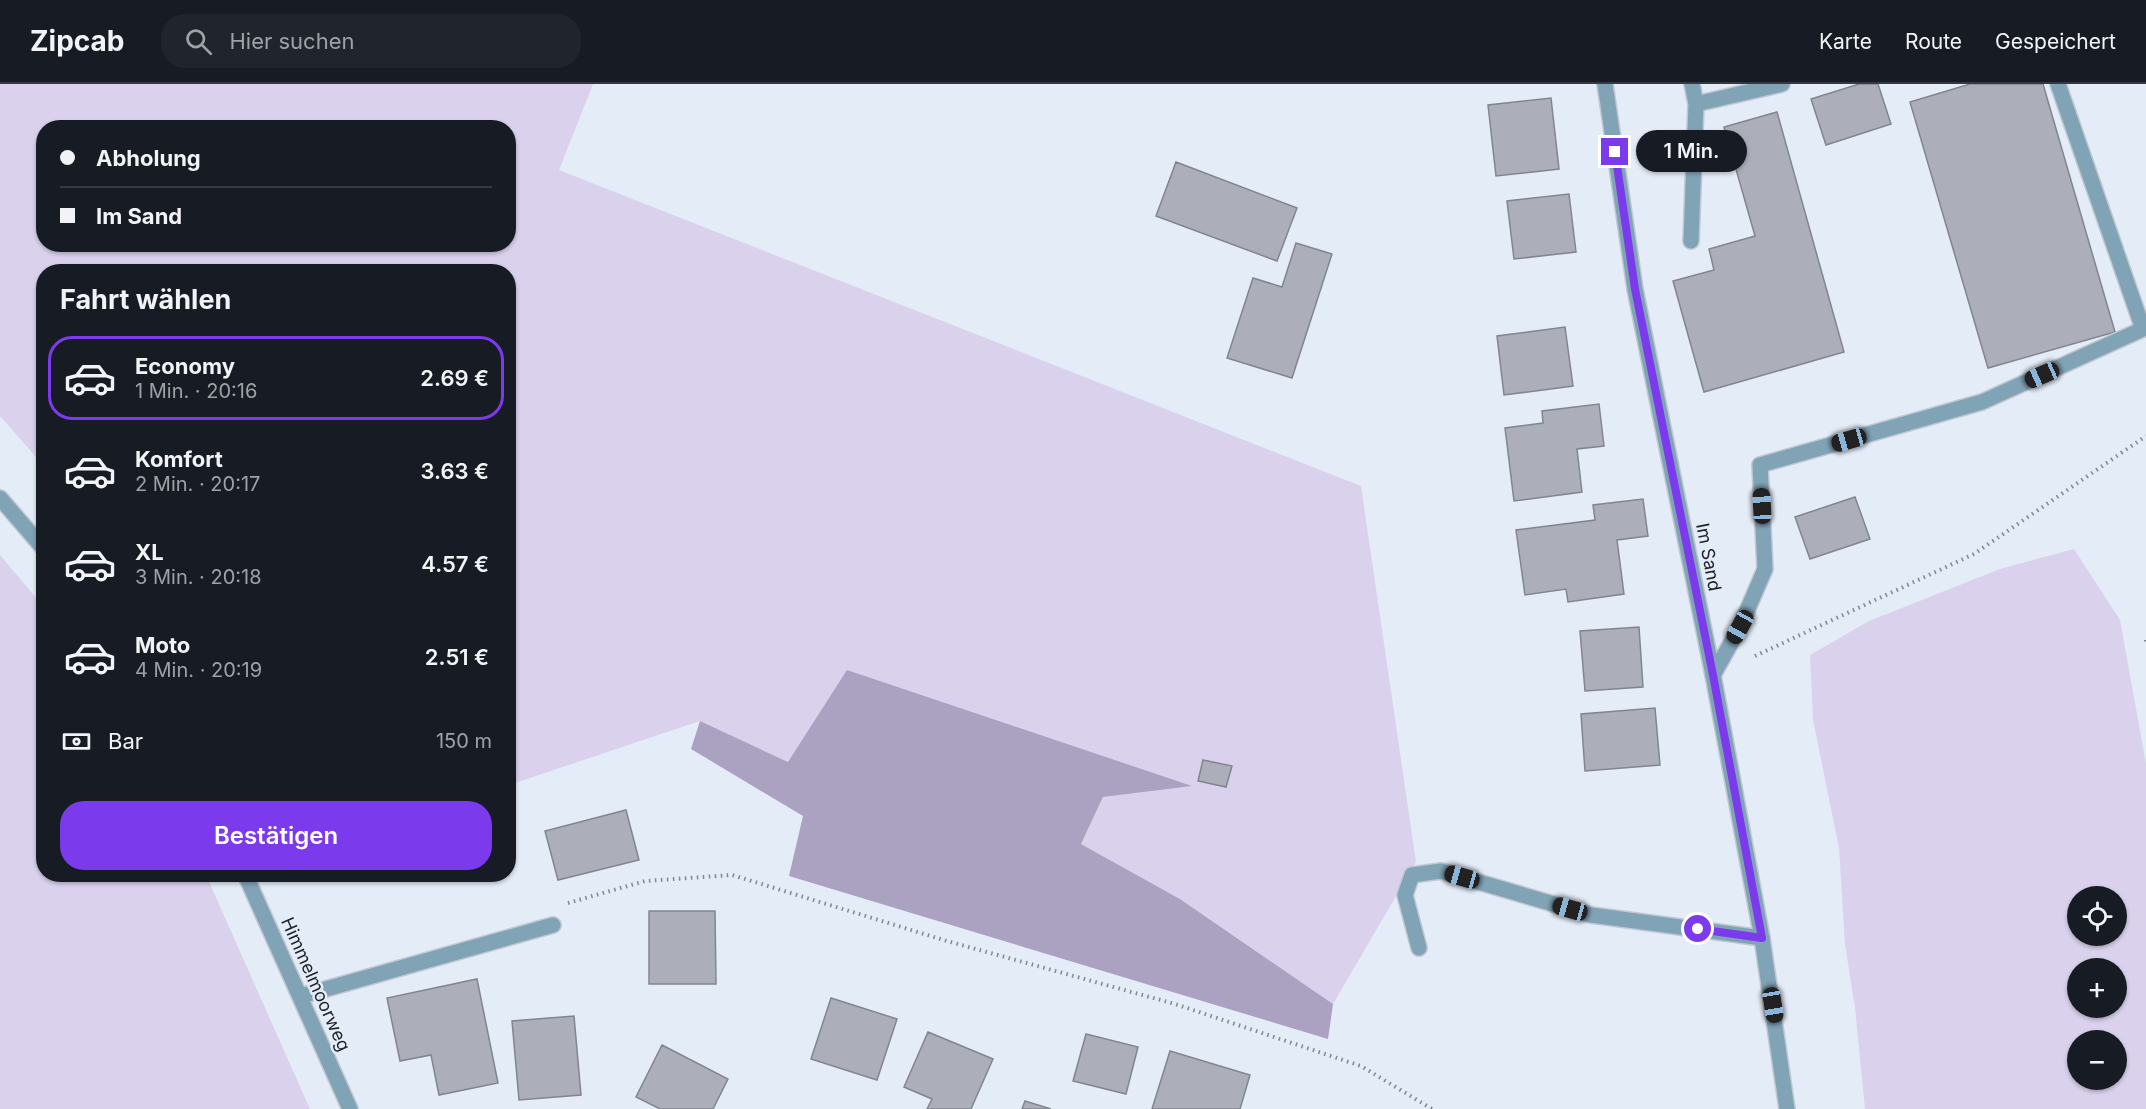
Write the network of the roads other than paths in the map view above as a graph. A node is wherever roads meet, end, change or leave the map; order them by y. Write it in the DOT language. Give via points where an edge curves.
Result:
graph roads {
  1 [pos="1605,84"];
  2 [pos="1692,84"];
  3 [pos="1782,84"];
  4 [pos="2058,84"];
  5 [pos="1696,104"];
  6 [pos="1691,241"];
  7 [pos="0,498"];
  8 [pos="36,540"];
  9 [pos="1713,675"];
  10 [pos="249,882"];
  11 [pos="553,925"];
  12 [pos="1762,938"];
  13 [pos="1419,948"];
  14 [pos="301,996"];
  15 [pos="351,1109"];
  16 [pos="1787,1109"];
  1 -- 9 [label="street, Im Sand" via="1635,289"];
  2 -- 5 [label="street"];
  3 -- 5 [label="street"];
  4 -- 9 [label="street" via="2143,329 1982,402 1760,465 1765,568 1740,627"];
  5 -- 6 [label="street"];
  7 -- 8 [label="street"];
  9 -- 12 [label="street, Im Sand"];
  10 -- 14 [label="street, Himmelmoorweg"];
  11 -- 14 [label="street"];
  12 -- 13 [label="street" via="1591,915 1441,871 1412,875 1405,895"];
  12 -- 16 [label="street, Im Sand"];
  14 -- 15 [label="street, Himmelmoorweg"];
}
